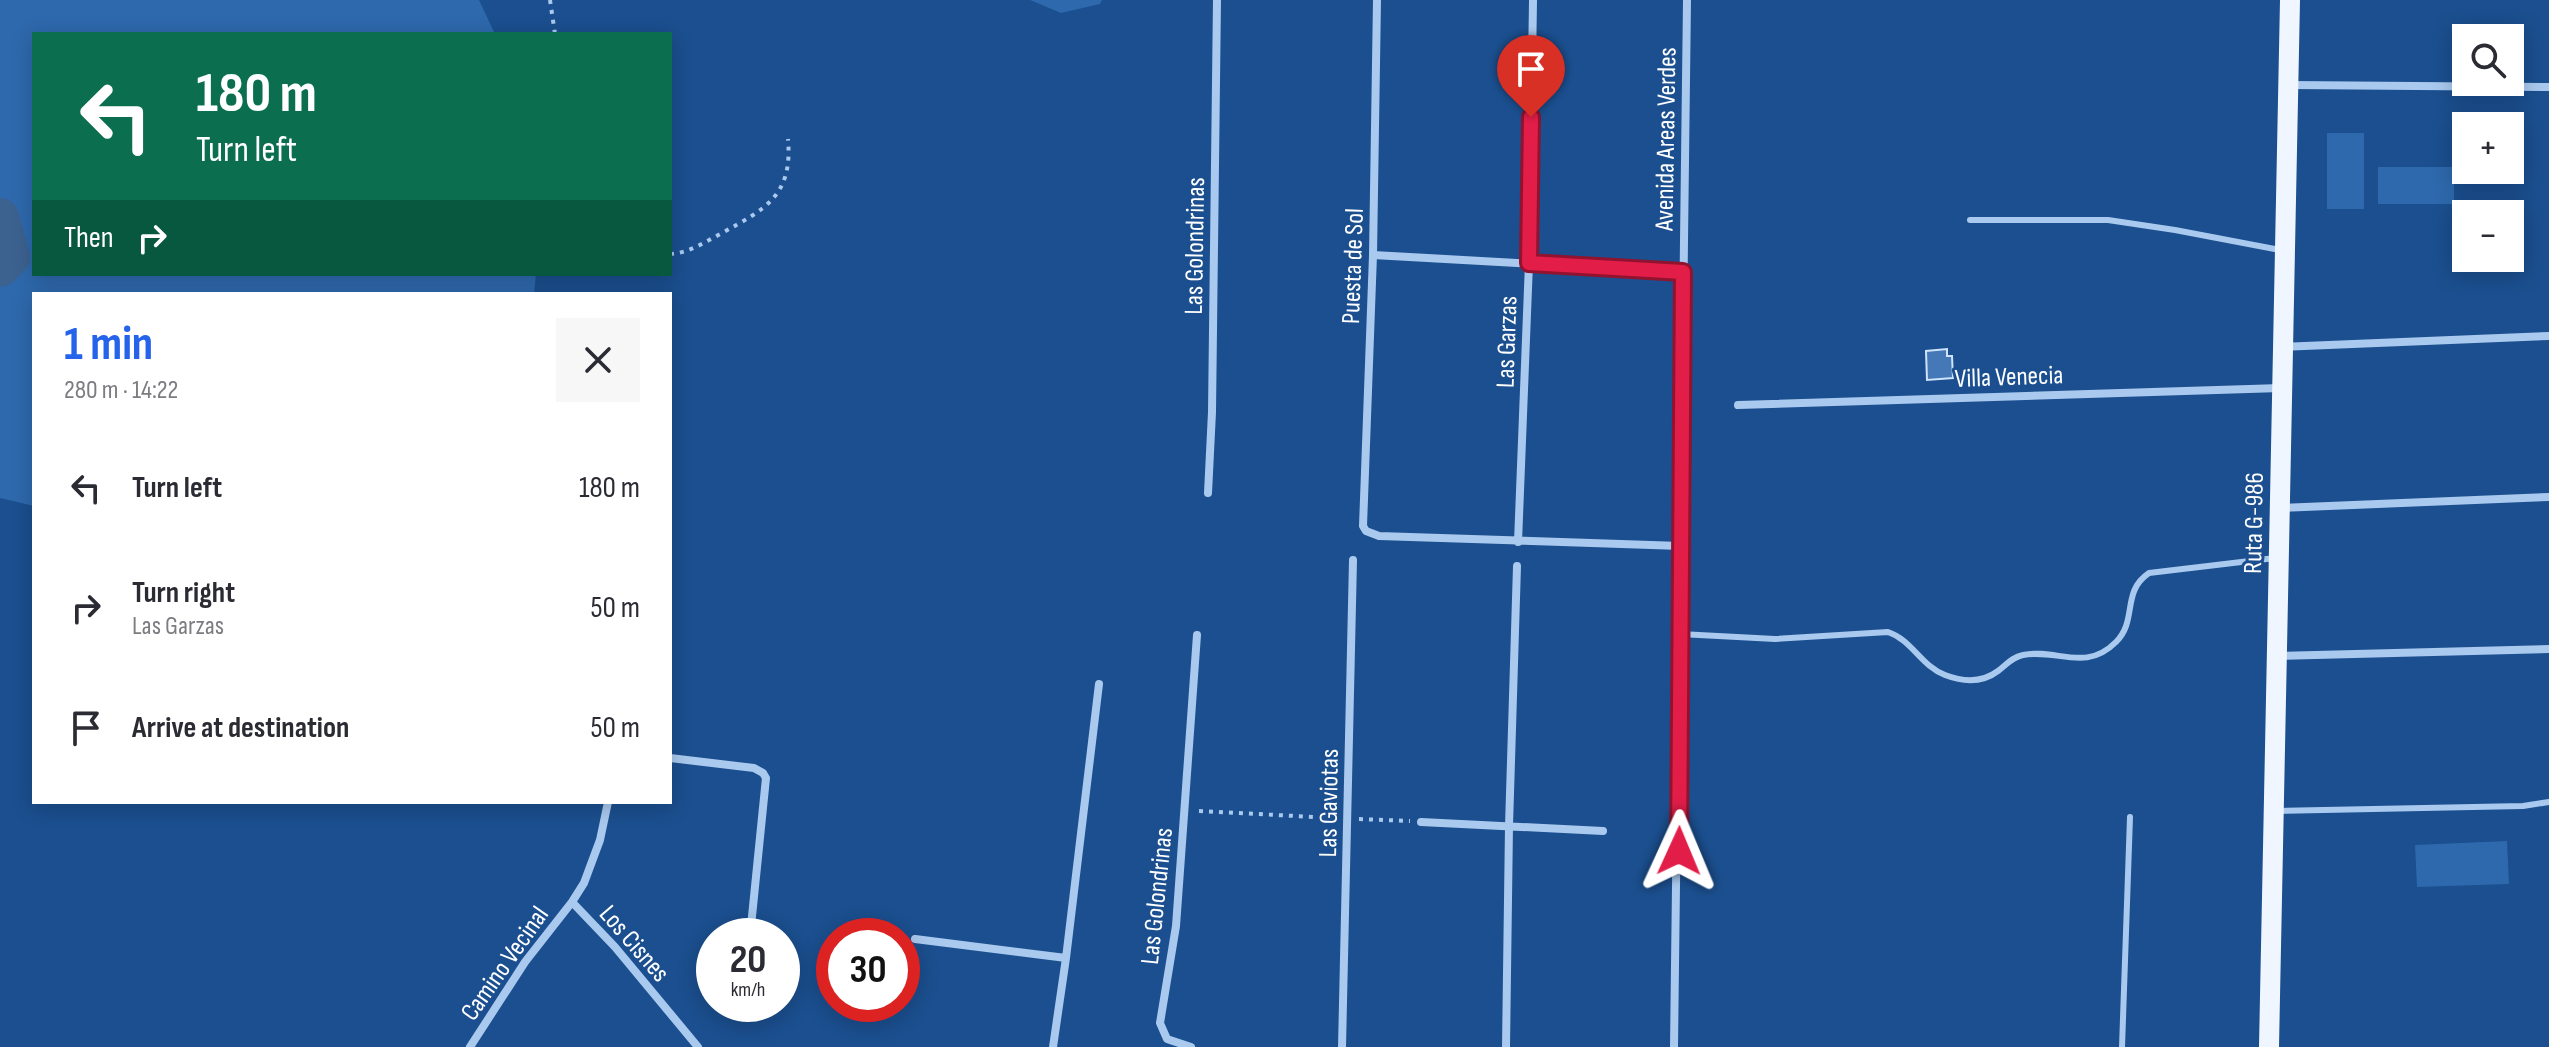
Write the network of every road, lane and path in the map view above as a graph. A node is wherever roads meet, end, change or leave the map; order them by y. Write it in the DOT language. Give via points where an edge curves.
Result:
graph roads {
  1 [pos="550,0"];
  2 [pos="1217,0"];
  3 [pos="1377,0"];
  4 [pos="1533,0"];
  5 [pos="1687,0"];
  6 [pos="2290,0"];
  7 [pos="555,32"];
  8 [pos="2289,85"];
  9 [pos="2549,87"];
  10 [pos="788,139"];
  11 [pos="1970,220"];
  12 [pos="2284,251"];
  13 [pos="672,254"];
  14 [pos="1373,255"];
  15 [pos="1529,263"];
  16 [pos="1683,272"];
  17 [pos="2549,336"];
  18 [pos="2282,347"];
  19 [pos="2281,388"];
  20 [pos="1738,405"];
  21 [pos="1208,493"];
  22 [pos="2549,497"];
  23 [pos="2279,508"];
  24 [pos="1518,542"];
  25 [pos="1681,546"];
  26 [pos="2278,557"];
  27 [pos="1353,560"];
  28 [pos="1517,566"];
  29 [pos="1680,634"];
  30 [pos="1197,635"];
  31 [pos="2549,649"];
  32 [pos="2277,656"];
  33 [pos="1099,684"];
  34 [pos="672,758"];
  35 [pos="2549,802"];
  36 [pos="607,804"];
  37 [pos="1184,810"];
  38 [pos="2273,811"];
  39 [pos="2130,817"];
  40 [pos="1348,819"];
  41 [pos="1421,822"];
  42 [pos="1509,826"];
  43 [pos="1603,831"];
  44 [pos="572,902"];
  45 [pos="752,918"];
  46 [pos="920,940"];
  47 [pos="1066,958"];
  48 [pos="470,1047"];
  49 [pos="698,1047"];
  50 [pos="1053,1047"];
  51 [pos="1191,1047"];
  52 [pos="1342,1047"];
  53 [pos="1506,1047"];
  54 [pos="1674,1047"];
  55 [pos="2122,1047"];
  56 [pos="2269,1047"];
  1 -- 7 [label="path"];
  2 -- 21 [label="street, Las Golondrinas"];
  3 -- 14 [label="street, Puesta de Sol"];
  4 -- 15 [label="street, Las Garzas"];
  5 -- 16 [label="street, Avenida Areas Verdes"];
  6 -- 8 [label="main road, Ruta G-986"];
  8 -- 9 [label="street"];
  8 -- 12 [label="main road, Ruta G-986"];
  10 -- 13 [label="path" via="788,166 770,202 750,219 690,250"];
  11 -- 12 [label="lane" via="2108,220"];
  12 -- 18 [label="main road, Ruta G-986"];
  14 -- 15 [label="street"];
  14 -- 24 [label="street, Puesta de Sol" via="1361,520 1366,531 1379,536"];
  15 -- 16 [label="street"];
  15 -- 24 [label="street, Las Garzas"];
  16 -- 25 [label="street, Avenida Areas Verdes"];
  17 -- 18 [label="street"];
  18 -- 19 [label="main road, Ruta G-986"];
  19 -- 20 [label="street, Villa Venecia"];
  19 -- 23 [label="main road, Ruta G-986"];
  22 -- 23 [label="street"];
  23 -- 26 [label="main road, Ruta G-986"];
  24 -- 25 [label="street"];
  25 -- 29 [label="street, Avenida Areas Verdes"];
  26 -- 29 [label="lane" via="2149,573 2132,592 2123,633 2106,650 2081,659 2023,655 1991,676 1969,681 1934,670 1903,639 1888,632 1775,639"];
  26 -- 32 [label="main road, Ruta G-986"];
  27 -- 40 [label="street, Las Gaviotas"];
  28 -- 42 [label="street"];
  29 -- 54 [label="street, Avenida Areas Verdes"];
  30 -- 37 [label="street, Las Golondrinas"];
  31 -- 32 [label="street"];
  32 -- 38 [label="main road, Ruta G-986"];
  33 -- 47 [label="street"];
  34 -- 45 [label="street" via="754,768 766,778"];
  35 -- 38 [label="lane"];
  36 -- 44 [label="street, Camino Vecinal" via="592,864"];
  37 -- 40 [label="path"];
  37 -- 51 [label="street, Las Golondrinas" via="1176,926 1161,1029 1167,1039"];
  38 -- 56 [label="main road, Ruta G-986"];
  39 -- 55 [label="lane"];
  40 -- 41 [label="path"];
  40 -- 52 [label="street, Las Gaviotas"];
  41 -- 42 [label="street"];
  42 -- 43 [label="street"];
  42 -- 53 [label="street"];
  44 -- 48 [label="street, Camino Vecinal"];
  44 -- 49 [label="street, Los Cisnes"];
  46 -- 47 [label="street"];
  47 -- 50 [label="street"];
}
